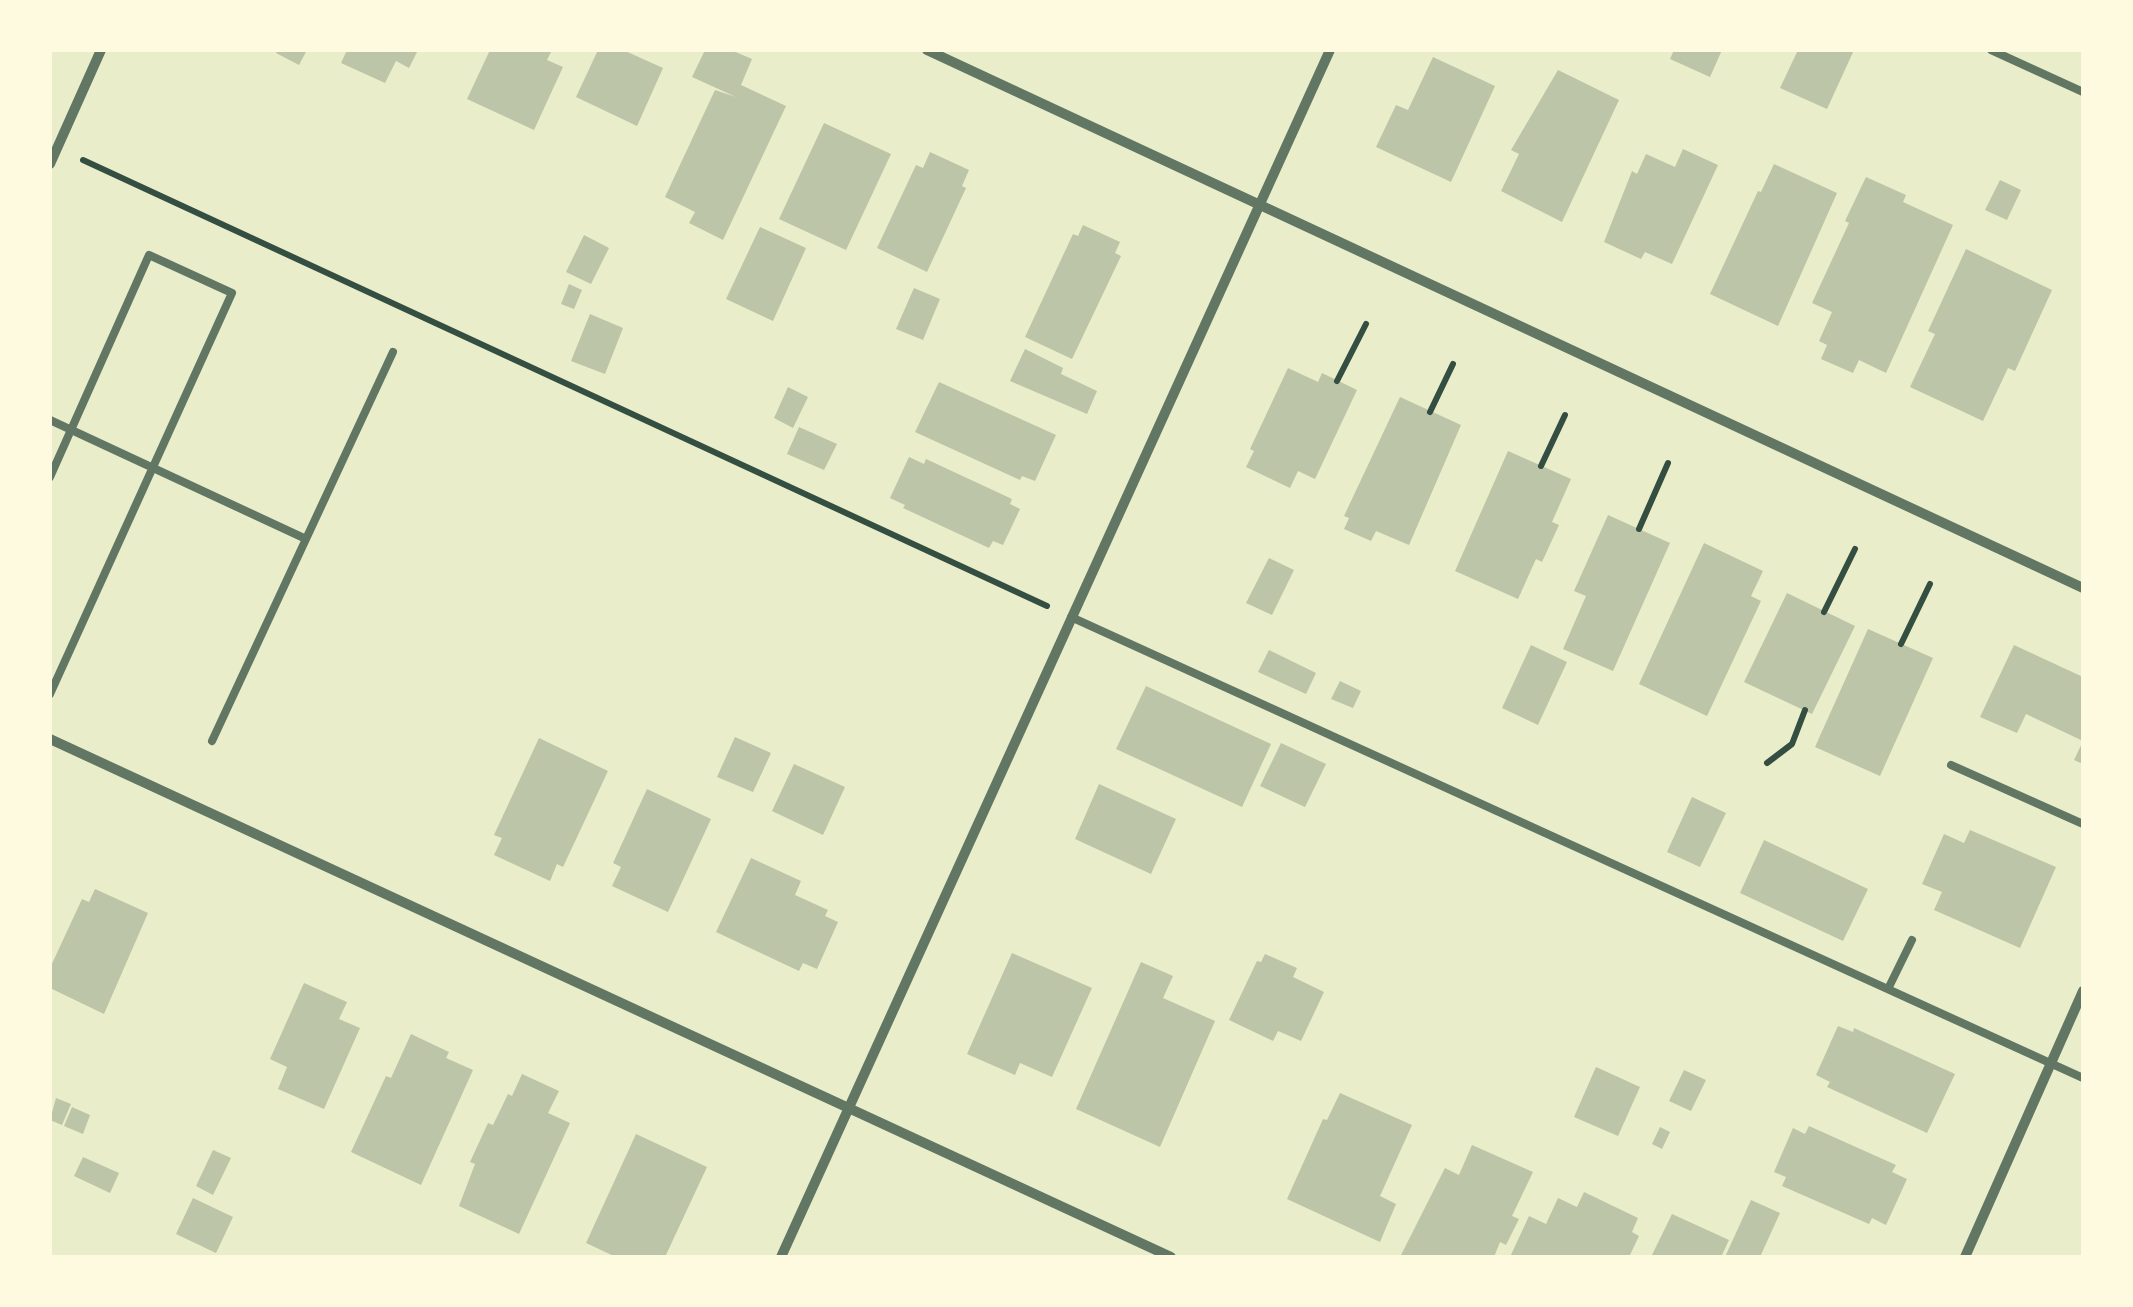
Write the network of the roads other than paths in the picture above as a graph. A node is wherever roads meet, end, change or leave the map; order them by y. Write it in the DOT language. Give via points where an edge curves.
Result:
graph roads {
  1 [pos="102,50"];
  2 [pos="926,50"];
  3 [pos="1330,50"];
  4 [pos="1991,50"];
  5 [pos="2083,92"];
  6 [pos="50,164"];
  7 [pos="1261,204"];
  8 [pos="393,352"];
  9 [pos="50,420"];
  10 [pos="72,429"];
  11 [pos="152,467"];
  12 [pos="50,478"];
  13 [pos="306,539"];
  14 [pos="2083,588"];
  15 [pos="1071,617"];
  16 [pos="50,694"];
  17 [pos="50,739"];
  18 [pos="212,741"];
  19 [pos="1951,765"];
  20 [pos="2083,824"];
  21 [pos="1912,940"];
  22 [pos="1888,989"];
  23 [pos="2083,991"];
  24 [pos="2052,1064"];
  25 [pos="2083,1078"];
  26 [pos="848,1108"];
  27 [pos="781,1257"];
  28 [pos="1171,1257"];
  29 [pos="1965,1257"];
  1 -- 6 [label="street"];
  2 -- 7 [label="street"];
  3 -- 7 [label="street"];
  4 -- 5 [label="lane"];
  7 -- 14 [label="street"];
  7 -- 15 [label="street"];
  8 -- 13 [label="lane"];
  9 -- 10 [label="lane"];
  10 -- 11 [label="lane"];
  10 -- 11 [label="lane" via="149,256 232,293"];
  10 -- 12 [label="lane"];
  11 -- 13 [label="lane"];
  11 -- 16 [label="lane"];
  13 -- 18 [label="lane"];
  15 -- 22 [label="lane"];
  15 -- 26 [label="street"];
  17 -- 26 [label="street"];
  19 -- 20 [label="lane"];
  21 -- 22 [label="lane"];
  22 -- 24 [label="lane"];
  23 -- 24 [label="street"];
  24 -- 25 [label="lane"];
  24 -- 29 [label="street"];
  26 -- 27 [label="street"];
  26 -- 28 [label="street"];
}
